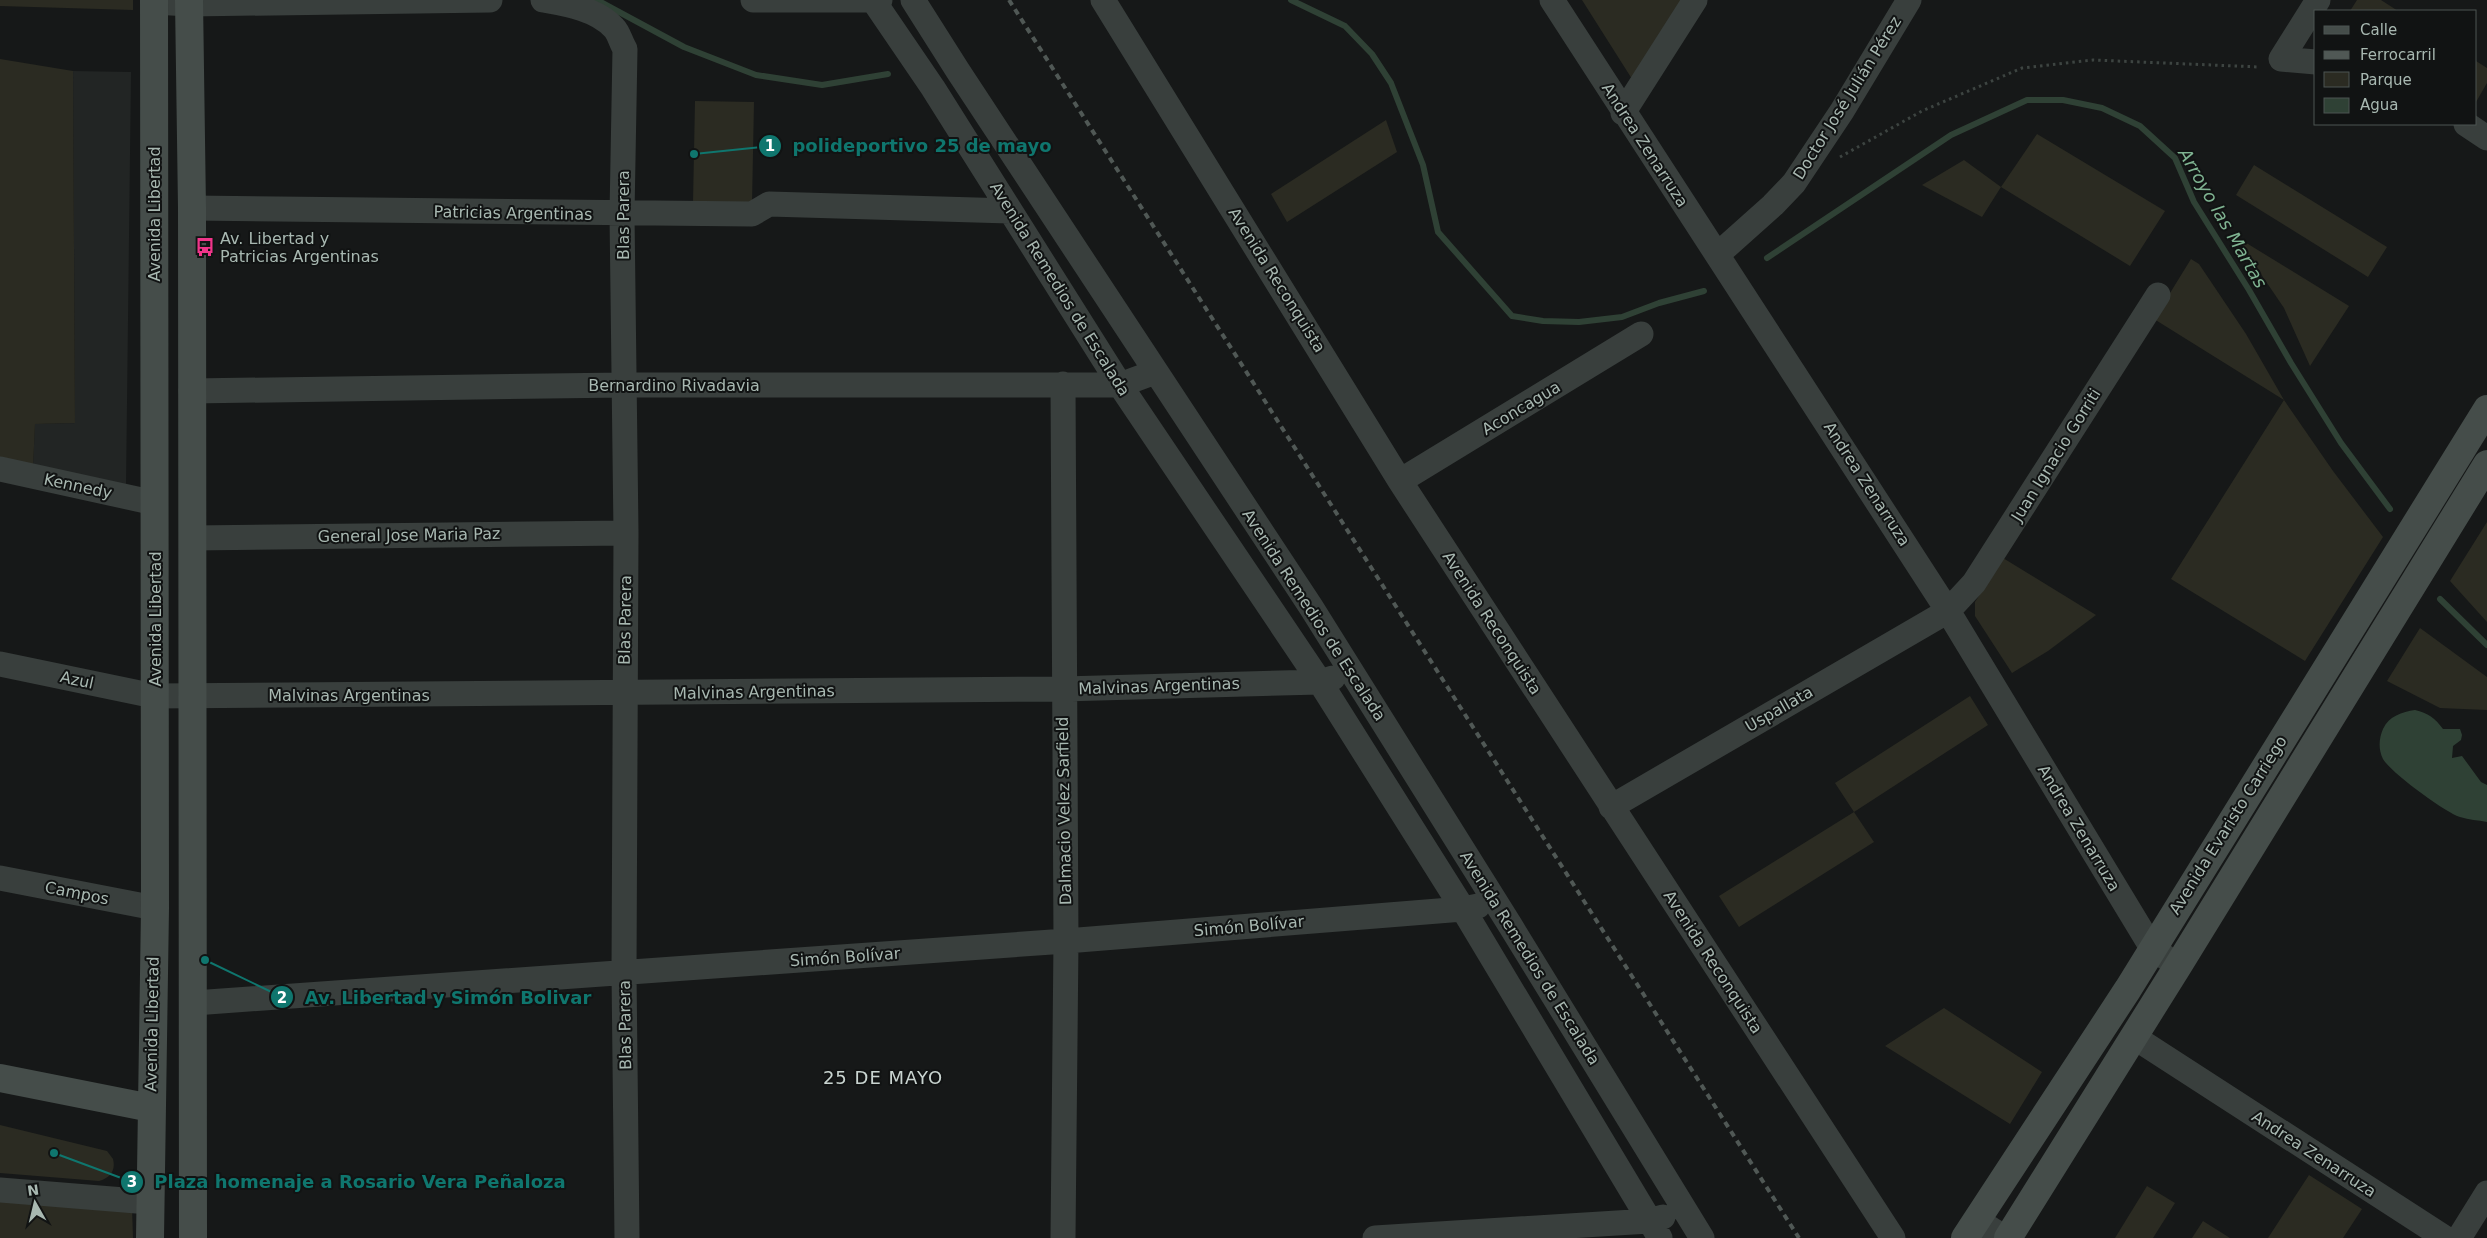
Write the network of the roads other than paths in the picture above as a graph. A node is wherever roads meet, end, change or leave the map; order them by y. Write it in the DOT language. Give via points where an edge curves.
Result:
graph roads {
  1 [pos="490,0"];
  2 [pos="543,0"];
  3 [pos="754,0"];
  4 [pos="914,0"];
  5 [pos="1104,0"];
  6 [pos="1552,0"];
  7 [pos="1695,0"];
  8 [pos="1909,0"];
  9 [pos="2318,0"];
  10 [pos="154,1"];
  11 [pos="189,2"];
  12 [pos="879,5"];
  13 [pos="2314,62"];
  14 [pos="1624,112"];
  15 [pos="2468,125"];
  16 [pos="2487,138"];
  17 [pos="192,208"];
  18 [pos="1010,211"];
  19 [pos="622,214"];
  20 [pos="1717,255"];
  21 [pos="2158,295"];
  22 [pos="1642,334"];
  23 [pos="1155,372"];
  24 [pos="1063,384"];
  25 [pos="625,385"];
  26 [pos="1120,385"];
  27 [pos="191,391"];
  28 [pos="2487,409"];
  29 [pos="2487,464"];
  30 [pos="0,470"];
  31 [pos="1400,481"];
  32 [pos="155,503"];
  33 [pos="626,533"];
  34 [pos="192,538"];
  35 [pos="1948,612"];
  36 [pos="0,664"];
  37 [pos="1352,673"];
  38 [pos="1320,682"];
  39 [pos="1063,689"];
  40 [pos="624,694"];
  41 [pos="154,696"];
  42 [pos="193,696"];
  43 [pos="1611,807"];
  44 [pos="0,878"];
  45 [pos="1495,901"];
  46 [pos="155,908"];
  47 [pos="1463,909"];
  48 [pos="1066,941"];
  49 [pos="2152,948"];
  50 [pos="2178,966"];
  51 [pos="624,973"];
  52 [pos="194,1002"];
  53 [pos="2134,1037"];
  54 [pos="0,1078"];
  55 [pos="151,1108"];
  56 [pos="0,1190"];
  57 [pos="2487,1193"];
  58 [pos="149,1202"];
  59 [pos="1685,1211"];
  60 [pos="1971,1229"];
  61 [pos="1655,1230"];
  62 [pos="1503,1234"];
  63 [pos="150,1238"];
  64 [pos="193,1238"];
  65 [pos="627,1238"];
  66 [pos="1062,1238"];
  67 [pos="1374,1238"];
  68 [pos="1702,1238"];
  69 [pos="1893,1238"];
  70 [pos="2006,1238"];
  71 [pos="2445,1238"];
  72 [pos="2459,1238"];
  1 -- 11 [label="street"];
  2 -- 19 [label="street, Blas Parera" via="595,14 614,29 624,49"];
  3 -- 12 [label="street"];
  4 -- 23 [label="street, Avenida Remedios de Escalada"];
  5 -- 31 [label="street, Avenida Reconquista"];
  6 -- 14 [label="street, Andrea Zenarruza"];
  7 -- 14 [label="street"];
  8 -- 20 [label="street, Doctor José Julián Pérez" via="1794,183"];
  9 -- 13 [label="street" via="2281,59"];
  10 -- 11 [label="street"];
  10 -- 32 [label="street, Avenida Libertad"];
  11 -- 17 [label="street"];
  12 -- 18 [label="street, Avenida Remedios de Escalada"];
  14 -- 20 [label="street, Andrea Zenarruza"];
  15 -- 16 [label="street"];
  17 -- 19 [label="street, Patricias Argentinas"];
  17 -- 27 [label="street"];
  18 -- 19 [label="street, Patricias Argentinas" via="769,204 752,214"];
  18 -- 26 [label="street, Avenida Remedios de Escalada"];
  19 -- 25 [label="street, Blas Parera"];
  20 -- 35 [label="street, Andrea Zenarruza"];
  21 -- 35 [label="street, Juan Ignacio Gorriti" via="1974,583"];
  22 -- 31 [label="street, Aconcagua"];
  23 -- 26 [label="street, Bernardino Rivadavia"];
  23 -- 37 [label="street, Avenida Remedios de Escalada"];
  24 -- 25 [label="street, Bernardino Rivadavia"];
  24 -- 26 [label="street, Bernardino Rivadavia"];
  24 -- 39 [label="street, Dalmacio Velez Sarfield"];
  25 -- 27 [label="street, Bernardino Rivadavia"];
  25 -- 33 [label="street, Blas Parera"];
  26 -- 38 [label="street, Avenida Remedios de Escalada"];
  27 -- 34 [label="street"];
  28 -- 49 [label="street, Avenida Evaristo Carriego"];
  29 -- 50 [label="street, Avenida Evaristo Carriego"];
  30 -- 32 [label="street, Kennedy"];
  31 -- 43 [label="street, Avenida Reconquista"];
  32 -- 41 [label="street, Avenida Libertad"];
  33 -- 34 [label="street, General Jose Maria Paz"];
  33 -- 40 [label="street, Blas Parera"];
  34 -- 42 [label="street"];
  35 -- 43 [label="street, Uspallata"];
  35 -- 49 [label="street, Andrea Zenarruza"];
  36 -- 41 [label="street, Azul"];
  37 -- 38 [label="street, Malvinas Argentinas"];
  37 -- 45 [label="street, Avenida Remedios de Escalada"];
  38 -- 39 [label="street, Malvinas Argentinas"];
  38 -- 47 [label="street, Avenida Remedios de Escalada"];
  39 -- 40 [label="street, Malvinas Argentinas"];
  39 -- 48 [label="street, Dalmacio Velez Sarfield"];
  40 -- 42 [label="street, Malvinas Argentinas"];
  40 -- 51 [label="street, Blas Parera"];
  41 -- 42 [label="street, Malvinas Argentinas"];
  41 -- 46 [label="street, Avenida Libertad"];
  42 -- 52 [label="street"];
  43 -- 69 [label="street, Avenida Reconquista"];
  44 -- 46 [label="street, Campos"];
  45 -- 47 [label="street, Simón Bolívar"];
  45 -- 59 [label="street, Avenida Remedios de Escalada"];
  46 -- 55 [label="street, Avenida Libertad"];
  47 -- 48 [label="street, Simón Bolívar"];
  47 -- 61 [label="street, Avenida Remedios de Escalada"];
  48 -- 51 [label="street, Simón Bolívar"];
  48 -- 66 [label="street, Dalmacio Velez Sarfield"];
  49 -- 50 [label="street, Andrea Zenarruza"];
  49 -- 60 [label="street, Avenida Evaristo Carriego"];
  50 -- 53 [label="street, Avenida Evaristo Carriego"];
  51 -- 52 [label="street, Simón Bolívar"];
  51 -- 65 [label="street, Blas Parera"];
  52 -- 64 [label="street"];
  53 -- 70 [label="street, Avenida Evaristo Carriego"];
  53 -- 71 [label="street, Andrea Zenarruza"];
  54 -- 55 [label="street"];
  55 -- 58 [label="street, Avenida Libertad"];
  56 -- 58 [label="street"];
  57 -- 72 [label="street"];
  58 -- 63 [label="street, Avenida Libertad"];
  59 -- 61 [label="street"];
  59 -- 68 [label="street, Avenida Remedios de Escalada"];
  60 -- 70 [label="street"];
  61 -- 62 [label="street"];
  62 -- 67 [label="street"];
}
